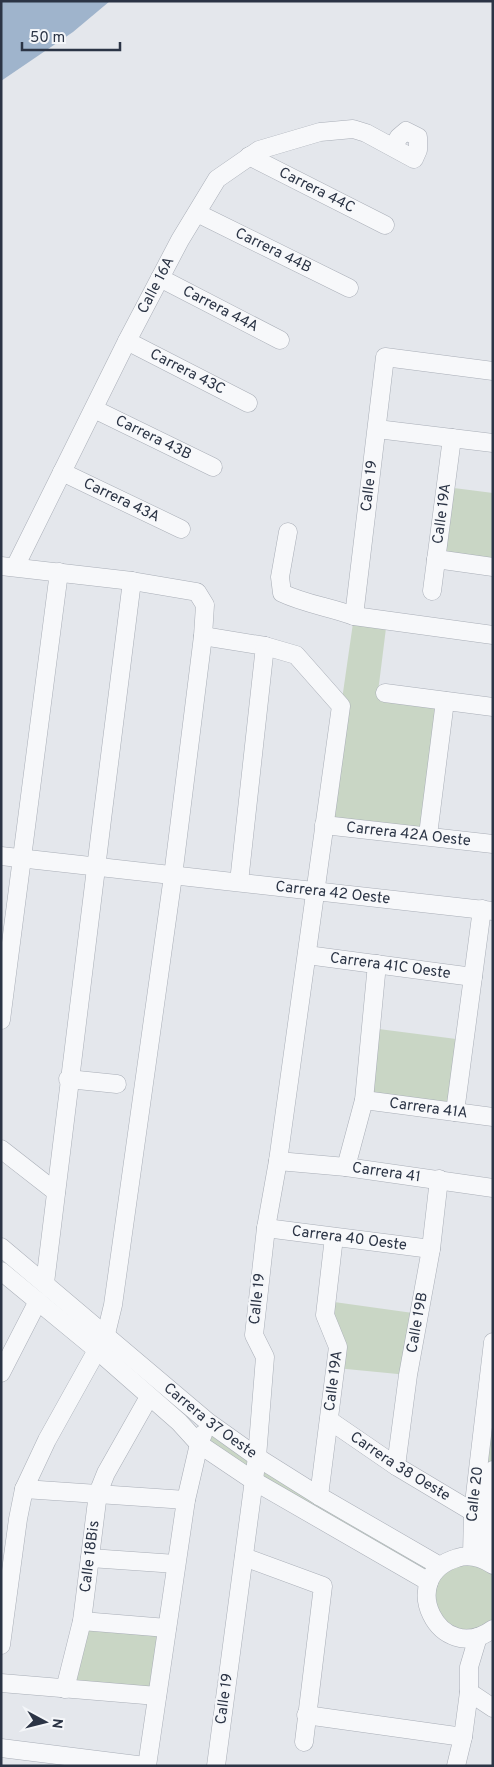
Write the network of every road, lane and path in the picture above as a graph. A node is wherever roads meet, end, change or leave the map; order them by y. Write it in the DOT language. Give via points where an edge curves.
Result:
graph roads {
  1 [pos="393,147"];
  2 [pos="249,156"];
  3 [pos="197,213"];
  4 [pos="384,224"];
  5 [pos="160,278"];
  6 [pos="349,288"];
  7 [pos="280,340"];
  8 [pos="128,341"];
  9 [pos="493,371"];
  10 [pos="248,403"];
  11 [pos="94,409"];
  12 [pos="377,428"];
  13 [pos="452,438"];
  14 [pos="493,443"];
  15 [pos="213,467"];
  16 [pos="62,472"];
  17 [pos="181,529"];
  18 [pos="288,532"];
  19 [pos="436,559"];
  20 [pos="8,566"];
  21 [pos="493,567"];
  22 [pos="59,572"];
  23 [pos="132,581"];
  24 [pos="432,591"];
  25 [pos="354,616"];
  26 [pos="493,635"];
  27 [pos="202,636"];
  28 [pos="265,646"];
  29 [pos="385,693"];
  30 [pos="445,701"];
  31 [pos="493,707"];
  32 [pos="324,825"];
  33 [pos="428,835"];
  34 [pos="493,844"];
  35 [pos="1,856"];
  36 [pos="23,859"];
  37 [pos="97,868"];
  38 [pos="173,876"];
  39 [pos="239,882"];
  40 [pos="315,891"];
  41 [pos="487,910"];
  42 [pos="307,955"];
  43 [pos="377,964"];
  44 [pos="473,977"];
  45 [pos="1,1020"];
  46 [pos="68,1079"];
  47 [pos="117,1084"];
  48 [pos="364,1100"];
  49 [pos="455,1112"];
  50 [pos="493,1117"];
  51 [pos="1,1149"];
  52 [pos="278,1161"];
  53 [pos="346,1167"];
  54 [pos="439,1179"];
  55 [pos="493,1188"];
  56 [pos="56,1192"];
  57 [pos="266,1228"];
  58 [pos="334,1237"];
  59 [pos="1,1247"];
  60 [pos="432,1249"];
  61 [pos="1,1271"];
  62 [pos="45,1283"];
  63 [pos="38,1301"];
  64 [pos="102,1342"];
  65 [pos="493,1342"];
  66 [pos="3,1365"];
  67 [pos="149,1397"];
  68 [pos="329,1420"];
  69 [pos="208,1422"];
  70 [pos="199,1444"];
  71 [pos="257,1457"];
  72 [pos="396,1466"];
  73 [pos="488,1467"];
  74 [pos="254,1481"];
  75 [pos="24,1489"];
  76 [pos="98,1493"];
  77 [pos="320,1496"];
  78 [pos="186,1500"];
  79 [pos="473,1512"];
  80 [pos="9,1518"];
  81 [pos="244,1557"];
  82 [pos="90,1558"];
  83 [pos="483,1560"];
  84 [pos="176,1564"];
  85 [pos="440,1566"];
  86 [pos="429,1582"];
  87 [pos="82,1621"];
  88 [pos="167,1628"];
  89 [pos="486,1633"];
  90 [pos="456,1637"];
  91 [pos="1,1645"];
  92 [pos="469,1667"];
  93 [pos="1,1683"];
  94 [pos="65,1689"];
  95 [pos="469,1692"];
  96 [pos="157,1696"];
  97 [pos="493,1708"];
  98 [pos="306,1716"];
  99 [pos="463,1737"];
  100 [pos="304,1742"];
  101 [pos="1,1748"];
  102 [pos="64,1761"];
  103 [pos="146,1766"];
  104 [pos="216,1766"];
  105 [pos="456,1766"];
  1 -- 2 [label="street, Calle 16A" via="353,129 320,132"];
  2 -- 3 [label="street, Calle 16A" via="217,179"];
  2 -- 4 [label="street, Carrera 44C"];
  3 -- 5 [label="street, Calle 16A"];
  3 -- 6 [label="street, Carrera 44B"];
  5 -- 7 [label="street, Carrera 44A"];
  5 -- 8 [label="street, Calle 16A"];
  8 -- 10 [label="street, Carrera 43C"];
  8 -- 11 [label="street, Calle 16A"];
  9 -- 12 [label="street, Calle 19" via="386,357"];
  11 -- 15 [label="street, Carrera 43B"];
  11 -- 16 [label="street, Calle 16A"];
  12 -- 13 [label="street"];
  12 -- 25 [label="street, Calle 19"];
  13 -- 14 [label="street"];
  13 -- 19 [label="street, Calle 19A"];
  16 -- 17 [label="street, Carrera 43A"];
  16 -- 20 [label="street, Calle 16A"];
  18 -- 25 [label="street" via="280,577 282,593"];
  19 -- 21 [label="street"];
  19 -- 24 [label="street, Calle 19A"];
  20 -- 22 [label="street"];
  22 -- 23 [label="street"];
  22 -- 36 [label="street"];
  23 -- 27 [label="street" via="197,592 205,605"];
  23 -- 37 [label="street"];
  25 -- 26 [label="street"];
  27 -- 28 [label="street, Calle 19"];
  27 -- 38 [label="street"];
  28 -- 32 [label="street, Calle 19" via="296,655 341,706"];
  28 -- 39 [label="street"];
  29 -- 30 [label="street"];
  30 -- 31 [label="street"];
  30 -- 33 [label="street"];
  32 -- 33 [label="street, Carrera 42A Oeste"];
  32 -- 40 [label="street, Calle 19"];
  33 -- 34 [label="street, Carrera 42A Oeste"];
  35 -- 36 [label="street, Carrera 42 Oeste"];
  36 -- 37 [label="street, Carrera 42 Oeste"];
  36 -- 45 [label="street"];
  37 -- 38 [label="street, Carrera 42 Oeste"];
  37 -- 46 [label="street"];
  38 -- 39 [label="street, Carrera 42 Oeste"];
  38 -- 64 [label="street" via="124,1229 112,1305"];
  39 -- 40 [label="street, Carrera 42 Oeste"];
  40 -- 41 [label="street, Carrera 42 Oeste"];
  40 -- 42 [label="street, Calle 19"];
  41 -- 44 [label="street"];
  42 -- 43 [label="street, Carrera 41C Oeste"];
  42 -- 52 [label="street, Calle 19"];
  43 -- 44 [label="street, Carrera 41C Oeste"];
  43 -- 48 [label="street"];
  44 -- 49 [label="street"];
  46 -- 47 [label="street"];
  46 -- 56 [label="street"];
  48 -- 49 [label="street, Carrera 41A"];
  48 -- 53 [label="street"];
  49 -- 50 [label="street, Carrera 41A"];
  51 -- 56 [label="street"];
  52 -- 53 [label="street, Carrera 41"];
  52 -- 57 [label="street, Calle 19"];
  53 -- 54 [label="street, Carrera 41"];
  54 -- 55 [label="street, Carrera 41"];
  54 -- 60 [label="street, Calle 19B"];
  56 -- 62 [label="street"];
  57 -- 58 [label="street, Carrera 40 Oeste"];
  57 -- 71 [label="street, Calle 19" via="254,1335 265,1357"];
  58 -- 60 [label="street, Carrera 40 Oeste"];
  58 -- 68 [label="street, Calle 19A" via="325,1315 338,1347"];
  59 -- 62 [label="street, Carrera 37 Oeste"];
  60 -- 72 [label="street, Calle 19B" via="408,1375"];
  61 -- 63 [label="street, Carrera 37 Oeste"];
  62 -- 64 [label="street, Carrera 37 Oeste"];
  63 -- 64 [label="street, Carrera 37 Oeste"];
  63 -- 66 [label="street"];
  64 -- 67 [label="street, Carrera 37 Oeste"];
  64 -- 69 [label="street, Carrera 37 Oeste"];
  64 -- 75 [label="street" via="47,1440"];
  65 -- 73 [label="street, Calle 20"];
  67 -- 70 [label="street, Carrera 37 Oeste"];
  67 -- 76 [label="street, Calle 18Bis"];
  68 -- 72 [label="street, Carrera 38 Oeste"];
  68 -- 77 [label="street, Calle 19A"];
  69 -- 70 [label="street"];
  69 -- 71 [label="street, Carrera 37 Oeste"];
  70 -- 74 [label="street, Carrera 37 Oeste"];
  70 -- 78 [label="street"];
  71 -- 74 [label="street, Calle 19"];
  71 -- 77 [label="street, Carrera 37 Oeste"];
  72 -- 79 [label="street, Carrera 38 Oeste"];
  73 -- 79 [label="street, Calle 20"];
  73 -- 83 [label="street, Calle 20"];
  74 -- 81 [label="street, Calle 19"];
  74 -- 86 [label="street, Carrera 37 Oeste"];
  75 -- 76 [label="street"];
  75 -- 80 [label="street"];
  76 -- 78 [label="street"];
  76 -- 82 [label="street, Calle 18Bis"];
  77 -- 85 [label="street, Carrera 37 Oeste"];
  78 -- 84 [label="street"];
  79 -- 83 [label="street, Calle 20"];
  80 -- 91 [label="street"];
  81 -- 98 [label="street" via="322,1586"];
  81 -- 104 [label="street, Calle 19"];
  82 -- 84 [label="street"];
  82 -- 87 [label="street, Calle 18Bis"];
  83 -- 85 [label="street" via="456,1558"];
  84 -- 88 [label="street"];
  85 -- 86 [label="street"];
  86 -- 90 [label="street" via="426,1595 428,1609 443,1631"];
  87 -- 88 [label="street"];
  87 -- 94 [label="street, Calle 18Bis"];
  88 -- 96 [label="street"];
  89 -- 90 [label="street" via="467,1639"];
  89 -- 92 [label="street"];
  90 -- 92 [label="street"];
  92 -- 95 [label="street"];
  93 -- 94 [label="street"];
  94 -- 96 [label="street"];
  95 -- 97 [label="street"];
  95 -- 99 [label="street"];
  96 -- 103 [label="street"];
  98 -- 99 [label="street"];
  98 -- 100 [label="street"];
  99 -- 105 [label="street"];
  101 -- 102 [label="street"];
  102 -- 103 [label="street"];
}
